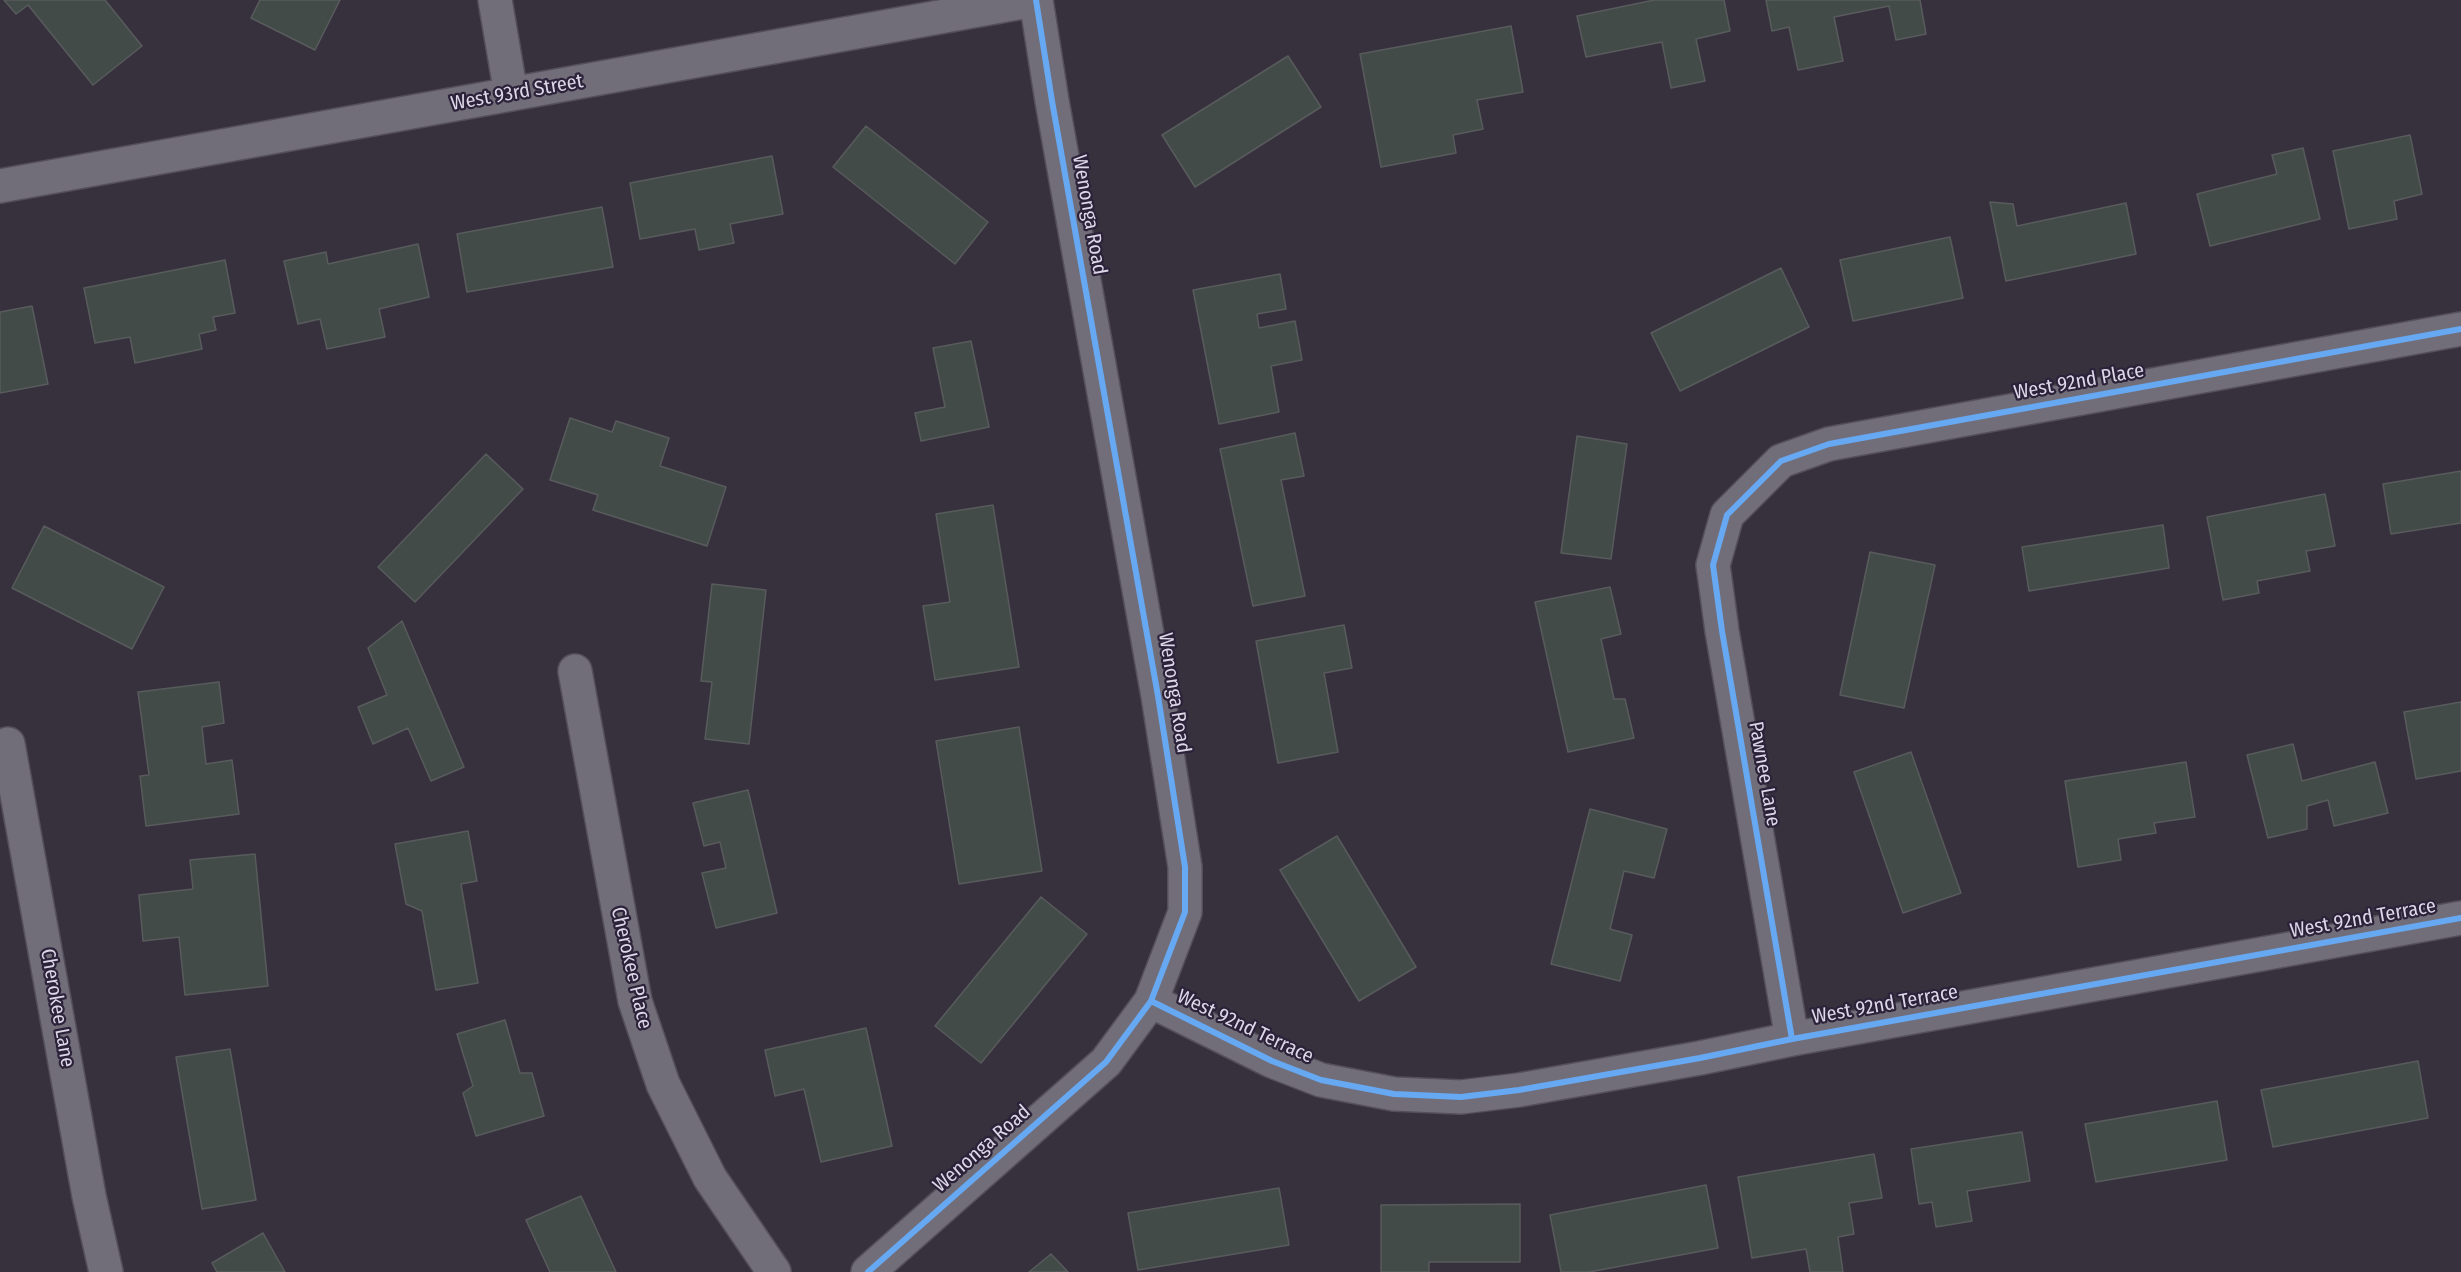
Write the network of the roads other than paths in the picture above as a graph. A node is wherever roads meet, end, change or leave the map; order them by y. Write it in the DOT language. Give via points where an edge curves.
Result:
graph roads {
  1 [pos="495,0"];
  2 [pos="1035,0"];
  3 [pos="511,94"];
  4 [pos="0,186"];
  5 [pos="2461,329"];
  6 [pos="1727,515"];
  7 [pos="575,671"];
  8 [pos="8,744"];
  9 [pos="2461,918"];
  10 [pos="1151,1001"];
  11 [pos="1792,1039"];
  12 [pos="106,1272"];
  13 [pos="774,1272"];
  14 [pos="868,1272"];
  1 -- 3 [label="street"];
  2 -- 3 [label="street, West 93rd Street"];
  2 -- 10 [label="street, Wenonga Road" via="1185,867 1185,912"];
  3 -- 4 [label="street, West 93rd Street"];
  5 -- 6 [label="street, West 92nd Place" via="1829,444 1781,461"];
  6 -- 11 [label="street, Pawnee Lane" via="1713,565"];
  7 -- 13 [label="street, Cherokee Place" via="638,1011 663,1084 710,1178"];
  8 -- 12 [label="street, Cherokee Lane"];
  9 -- 11 [label="street, West 92nd Terrace"];
  10 -- 11 [label="street, West 92nd Terrace" via="1272,1061 1321,1080 1395,1094 1461,1097 1519,1090"];
  10 -- 14 [label="street, Wenonga Road" via="1106,1062"];
}
